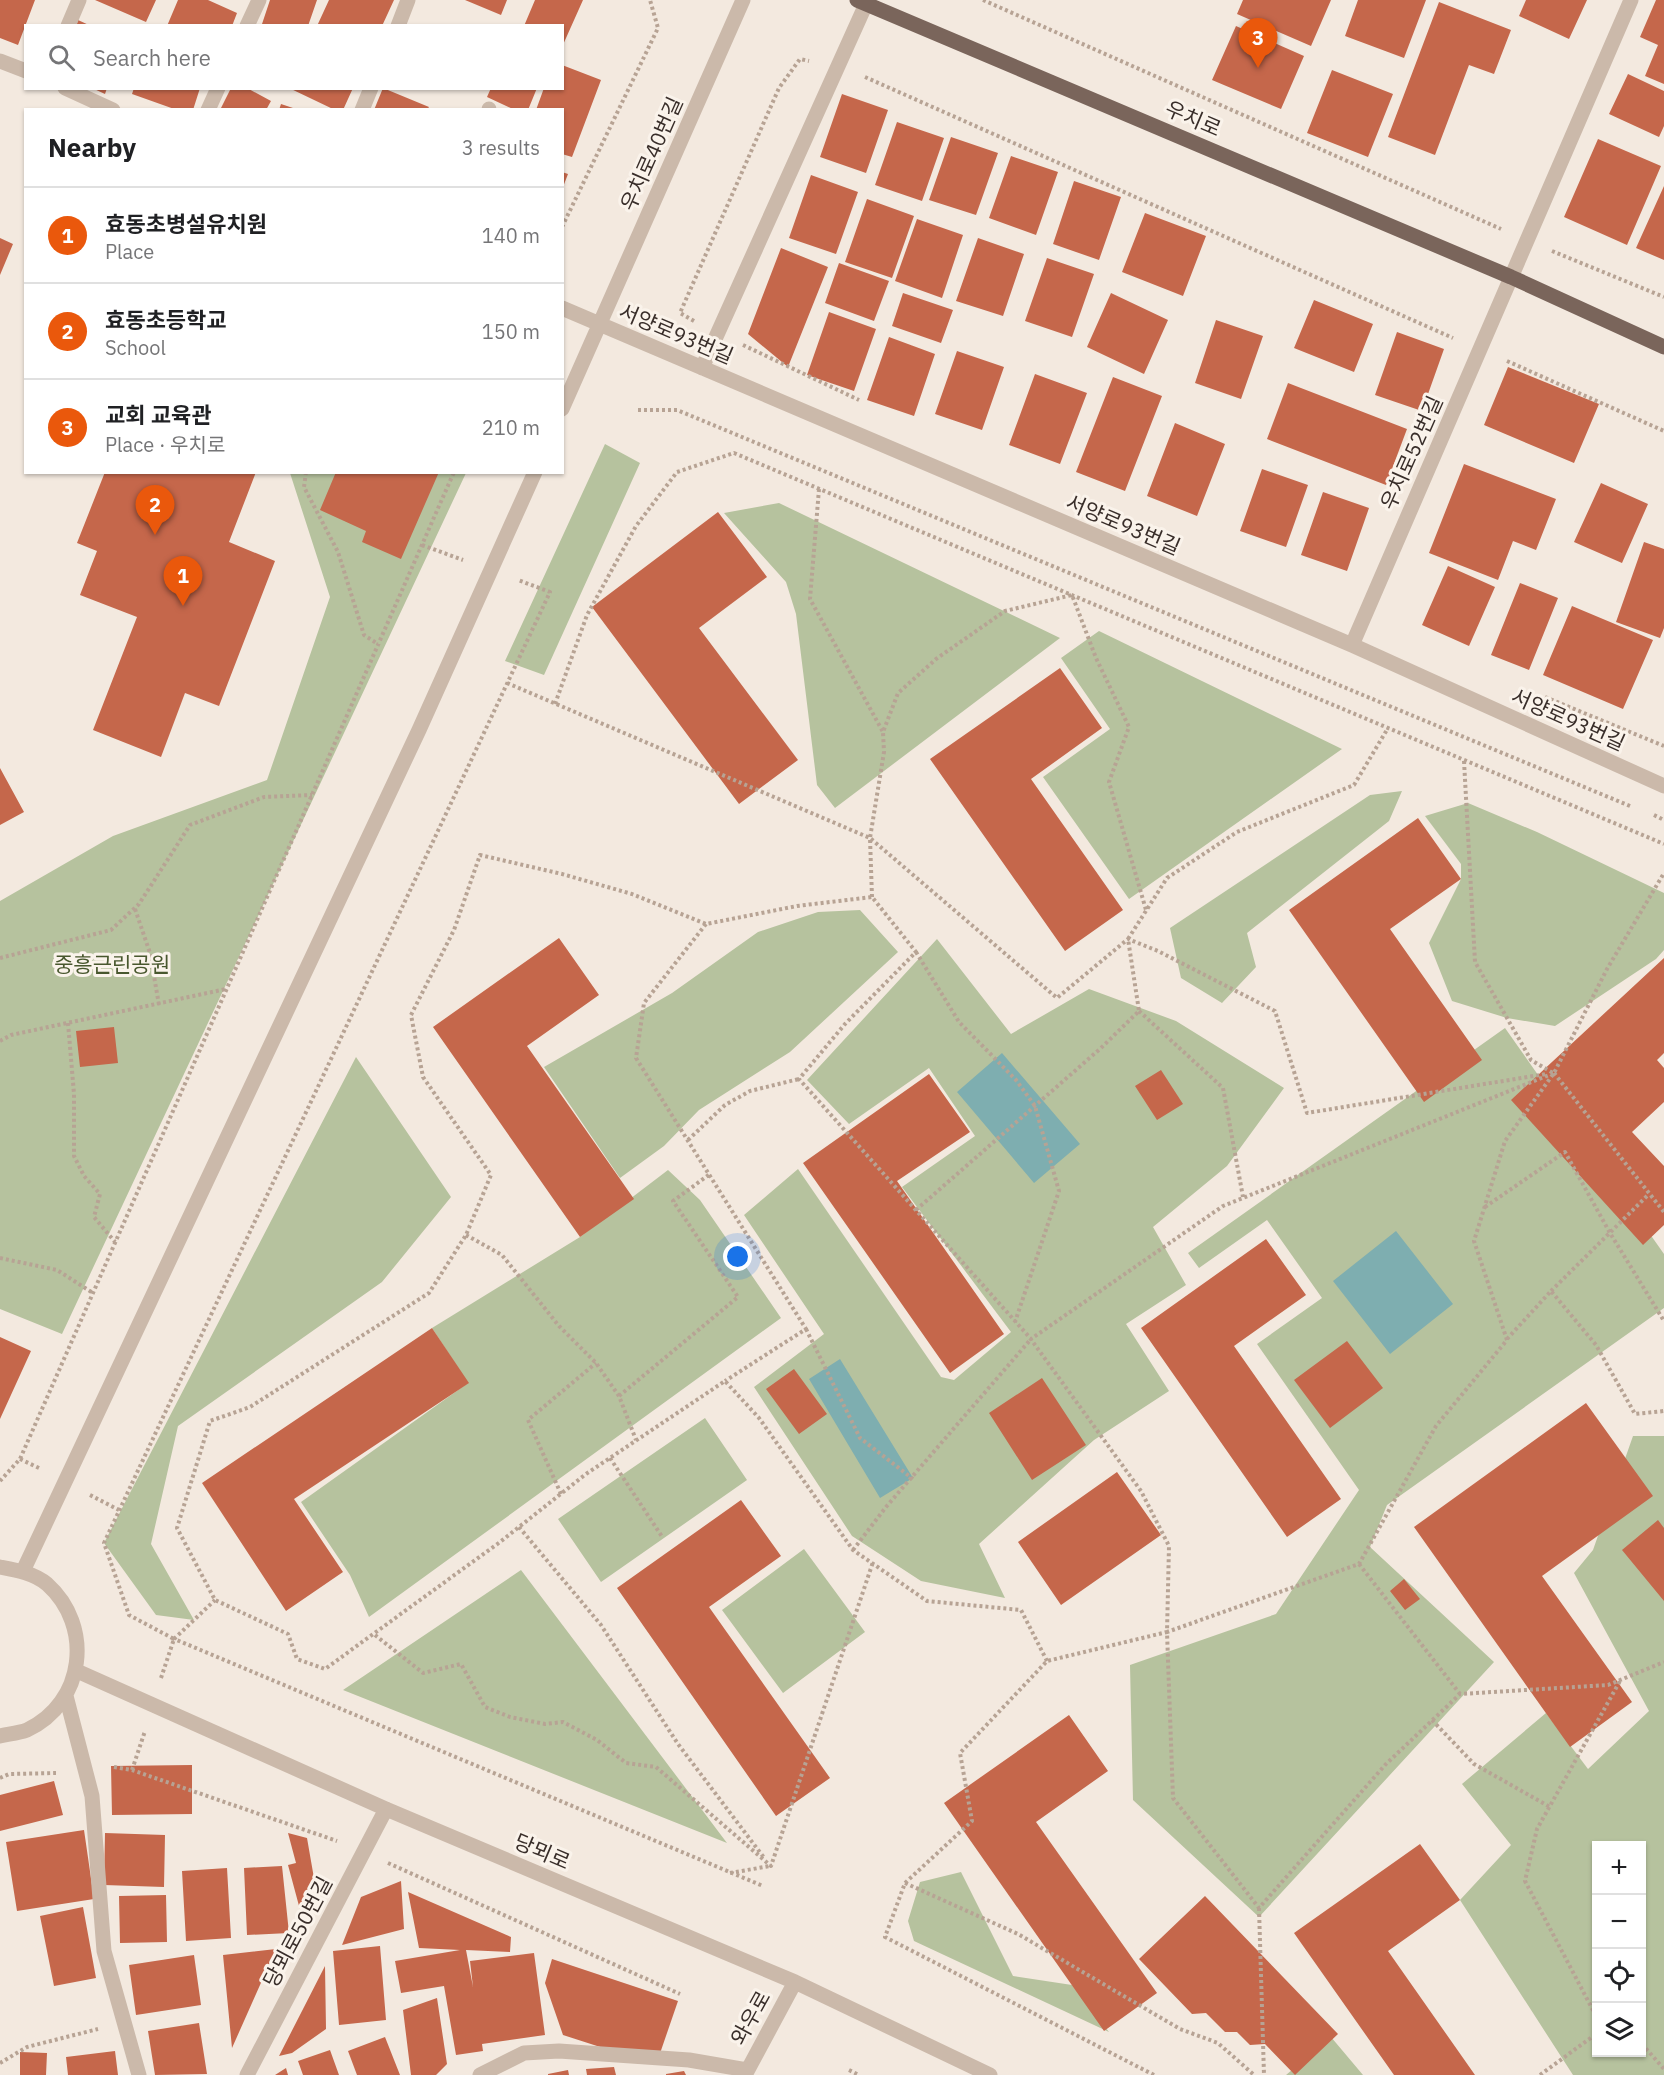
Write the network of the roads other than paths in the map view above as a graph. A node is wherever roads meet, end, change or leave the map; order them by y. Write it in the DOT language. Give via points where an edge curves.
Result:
graph roads {
  1 [pos="79,0"];
  2 [pos="258,0"];
  3 [pos="408,0"];
  4 [pos="743,0"];
  5 [pos="1630,0"];
  6 [pos="862,2"];
  7 [pos="69,24"];
  8 [pos="248,24"];
  9 [pos="399,24"];
  10 [pos="0,61"];
  11 [pos="24,70"];
  12 [pos="69,90"];
  13 [pos="217,90"];
  14 [pos="370,90"];
  15 [pos="109,108"];
  16 [pos="209,108"];
  17 [pos="363,108"];
  18 [pos="1511,277"];
  19 [pos="564,309"];
  20 [pos="600,324"];
  21 [pos="1664,346"];
  22 [pos="702,368"];
  23 [pos="564,405"];
  24 [pos="534,474"];
  25 [pos="1352,645"];
  26 [pos="1664,786"];
  27 [pos="0,1567"];
  28 [pos="23,1571"];
  29 [pos="76,1671"];
  30 [pos="66,1696"];
  31 [pos="0,1736"];
  32 [pos="386,1809"];
  33 [pos="795,1982"];
  34 [pos="746,2072"];
  35 [pos="139,2075"];
  36 [pos="247,2075"];
  37 [pos="480,2075"];
  38 [pos="990,2075"];
  1 -- 7 [label="street"];
  2 -- 8 [label="street"];
  3 -- 9 [label="street"];
  4 -- 20 [label="street, 우치로40번길"];
  5 -- 18 [label="street"];
  6 -- 18 [label="main road, 우치로"];
  6 -- 22 [label="street" via="838,65"];
  10 -- 11 [label="street"];
  12 -- 15 [label="street"];
  13 -- 16 [label="street"];
  14 -- 17 [label="street"];
  18 -- 21 [label="main road, 우치로"];
  18 -- 25 [label="street, 우치로52번길"];
  19 -- 20 [label="street, 서양로93번길"];
  20 -- 22 [label="street, 서양로93번길"];
  20 -- 23 [label="street, 우치로40번길"];
  22 -- 25 [label="street, 서양로93번길"];
  24 -- 28 [label="street" via="493,570"];
  25 -- 26 [label="street, 서양로93번길"];
  27 -- 28 [label="street"];
  28 -- 29 [label="street" via="45,1583 70,1615 79,1647"];
  29 -- 30 [label="street"];
  29 -- 32 [label="street, 당뫼로"];
  30 -- 31 [label="street" via="41,1721 26,1730"];
  30 -- 35 [label="street" via="92,1796 104,1952"];
  32 -- 33 [label="street, 당뫼로"];
  32 -- 36 [label="street, 당뫼로50번길"];
  33 -- 34 [label="street, 와우로"];
  33 -- 38 [label="street, 당뫼로"];
  34 -- 37 [label="street" via="689,2060 559,2051 524,2053"];
}
